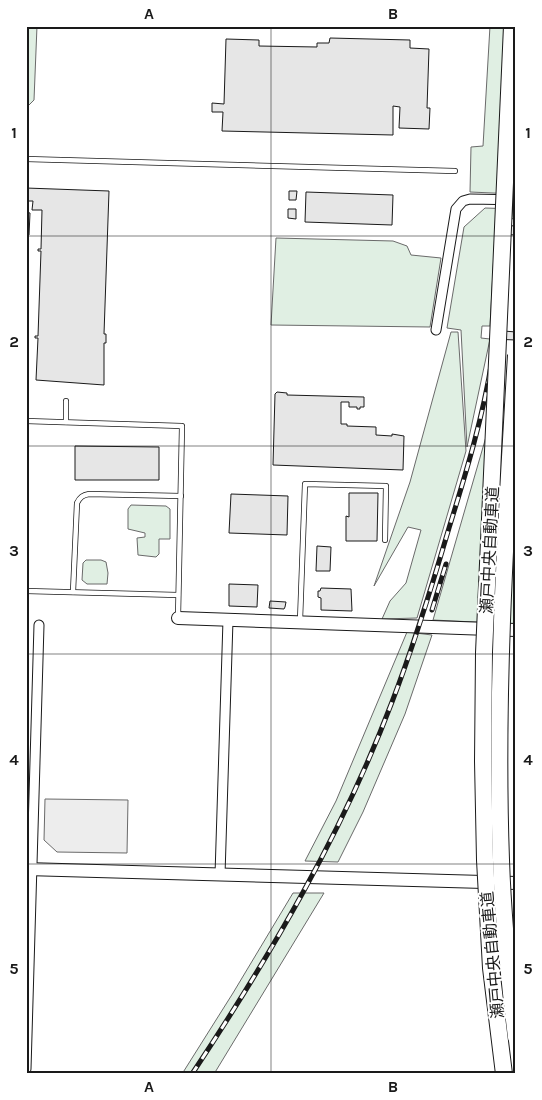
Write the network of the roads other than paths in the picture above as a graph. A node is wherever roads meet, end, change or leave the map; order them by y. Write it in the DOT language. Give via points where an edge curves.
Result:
graph roads {
  1 [pos="512,26"];
  2 [pos="26,159"];
  3 [pos="455,171"];
  4 [pos="516,200"];
  5 [pos="26,301"];
  6 [pos="436,330"];
  7 [pos="26,338"];
  8 [pos="516,355"];
  9 [pos="66,401"];
  10 [pos="26,421"];
  11 [pos="66,422"];
  12 [pos="181,496"];
  13 [pos="385,540"];
  14 [pos="26,591"];
  15 [pos="73,592"];
  16 [pos="178,595"];
  17 [pos="178,618"];
  18 [pos="228,620"];
  19 [pos="300,622"];
  20 [pos="39,625"];
  21 [pos="516,630"];
  22 [pos="31,776"];
  23 [pos="29,869"];
  24 [pos="220,875"];
  25 [pos="516,883"];
  26 [pos="516,1037"];
  27 [pos="26,1069"];
  28 [pos="504,1074"];
  1 -- 28 [label="highway, 瀬戸中央自動車道, bridge" via="485,634 483,761 492,968"];
  2 -- 3 [label="lane"];
  4 -- 6 [label="street" via="470,199 456,209"];
  5 -- 7 [label="lane"];
  8 -- 26 [label="highway, 瀬戸中央自動車道, bridge" via="501,634 499,761 501,862"];
  9 -- 11 [label="lane"];
  10 -- 11 [label="lane"];
  11 -- 12 [label="lane" via="182,426"];
  12 -- 15 [label="lane" via="90,494 79,498"];
  12 -- 16 [label="lane"];
  13 -- 19 [label="lane" via="386,486 305,484"];
  14 -- 15 [label="lane"];
  15 -- 16 [label="lane"];
  16 -- 17 [label="lane"];
  17 -- 18 [label="street"];
  18 -- 19 [label="street"];
  18 -- 24 [label="street"];
  19 -- 21 [label="street"];
  20 -- 22 [label="street"];
  22 -- 23 [label="street"];
  23 -- 24 [label="street"];
  23 -- 27 [label="street"];
  24 -- 25 [label="street"];
}
